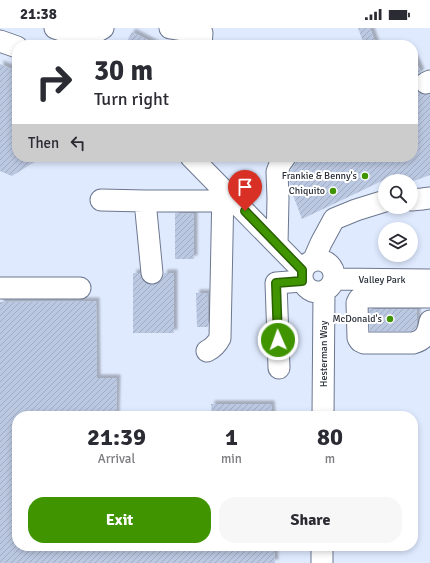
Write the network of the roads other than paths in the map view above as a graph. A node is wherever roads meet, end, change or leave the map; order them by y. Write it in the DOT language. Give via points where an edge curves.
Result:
graph roads {
  1 [pos="55,28"];
  2 [pos="103,28"];
  3 [pos="170,28"];
  4 [pos="201,40"];
  5 [pos="0,41"];
  6 [pos="12,45"];
  7 [pos="195,162"];
  8 [pos="281,162"];
  9 [pos="223,195"];
  10 [pos="430,198"];
  11 [pos="418,199"];
  12 [pos="101,200"];
  13 [pos="145,201"];
  14 [pos="378,203"];
  15 [pos="277,244"];
  16 [pos="306,270"];
  17 [pos="152,273"];
  18 [pos="329,285"];
  19 [pos="429,285"];
  20 [pos="0,288"];
  21 [pos="80,288"];
  22 [pos="430,300"];
  23 [pos="430,321"];
  24 [pos="207,351"];
  25 [pos="279,368"];
  26 [pos="323,411"];
  27 [pos="322,551"];
  28 [pos="322,563"];
  1 -- 2 [label="street" via="86,38"];
  3 -- 4 [label="street" via="202,33"];
  5 -- 6 [label="street"];
  7 -- 9 [label="street"];
  8 -- 15 [label="street" via="277,172"];
  9 -- 13 [label="street"];
  9 -- 15 [label="street"];
  9 -- 24 [label="street" via="220,338"];
  10 -- 11 [label="street"];
  12 -- 13 [label="street"];
  13 -- 17 [label="street"];
  14 -- 16 [label="street" via="334,219"];
  15 -- 16 [label="street"];
  16 -- 18 [label="street" via="305,286 309,290 319,292"];
  16 -- 18 [label="street" via="324,260 329,263 334,270"];
  16 -- 25 [label="street" via="276,283"];
  18 -- 19 [label="street, Valley Park"];
  18 -- 26 [label="street, Hesterman Way"];
  19 -- 22 [label="street"];
  19 -- 23 [label="street" via="359,299 358,338 364,343 413,343 421,341 426,335"];
  20 -- 21 [label="street"];
  27 -- 28 [label="street"];
}
